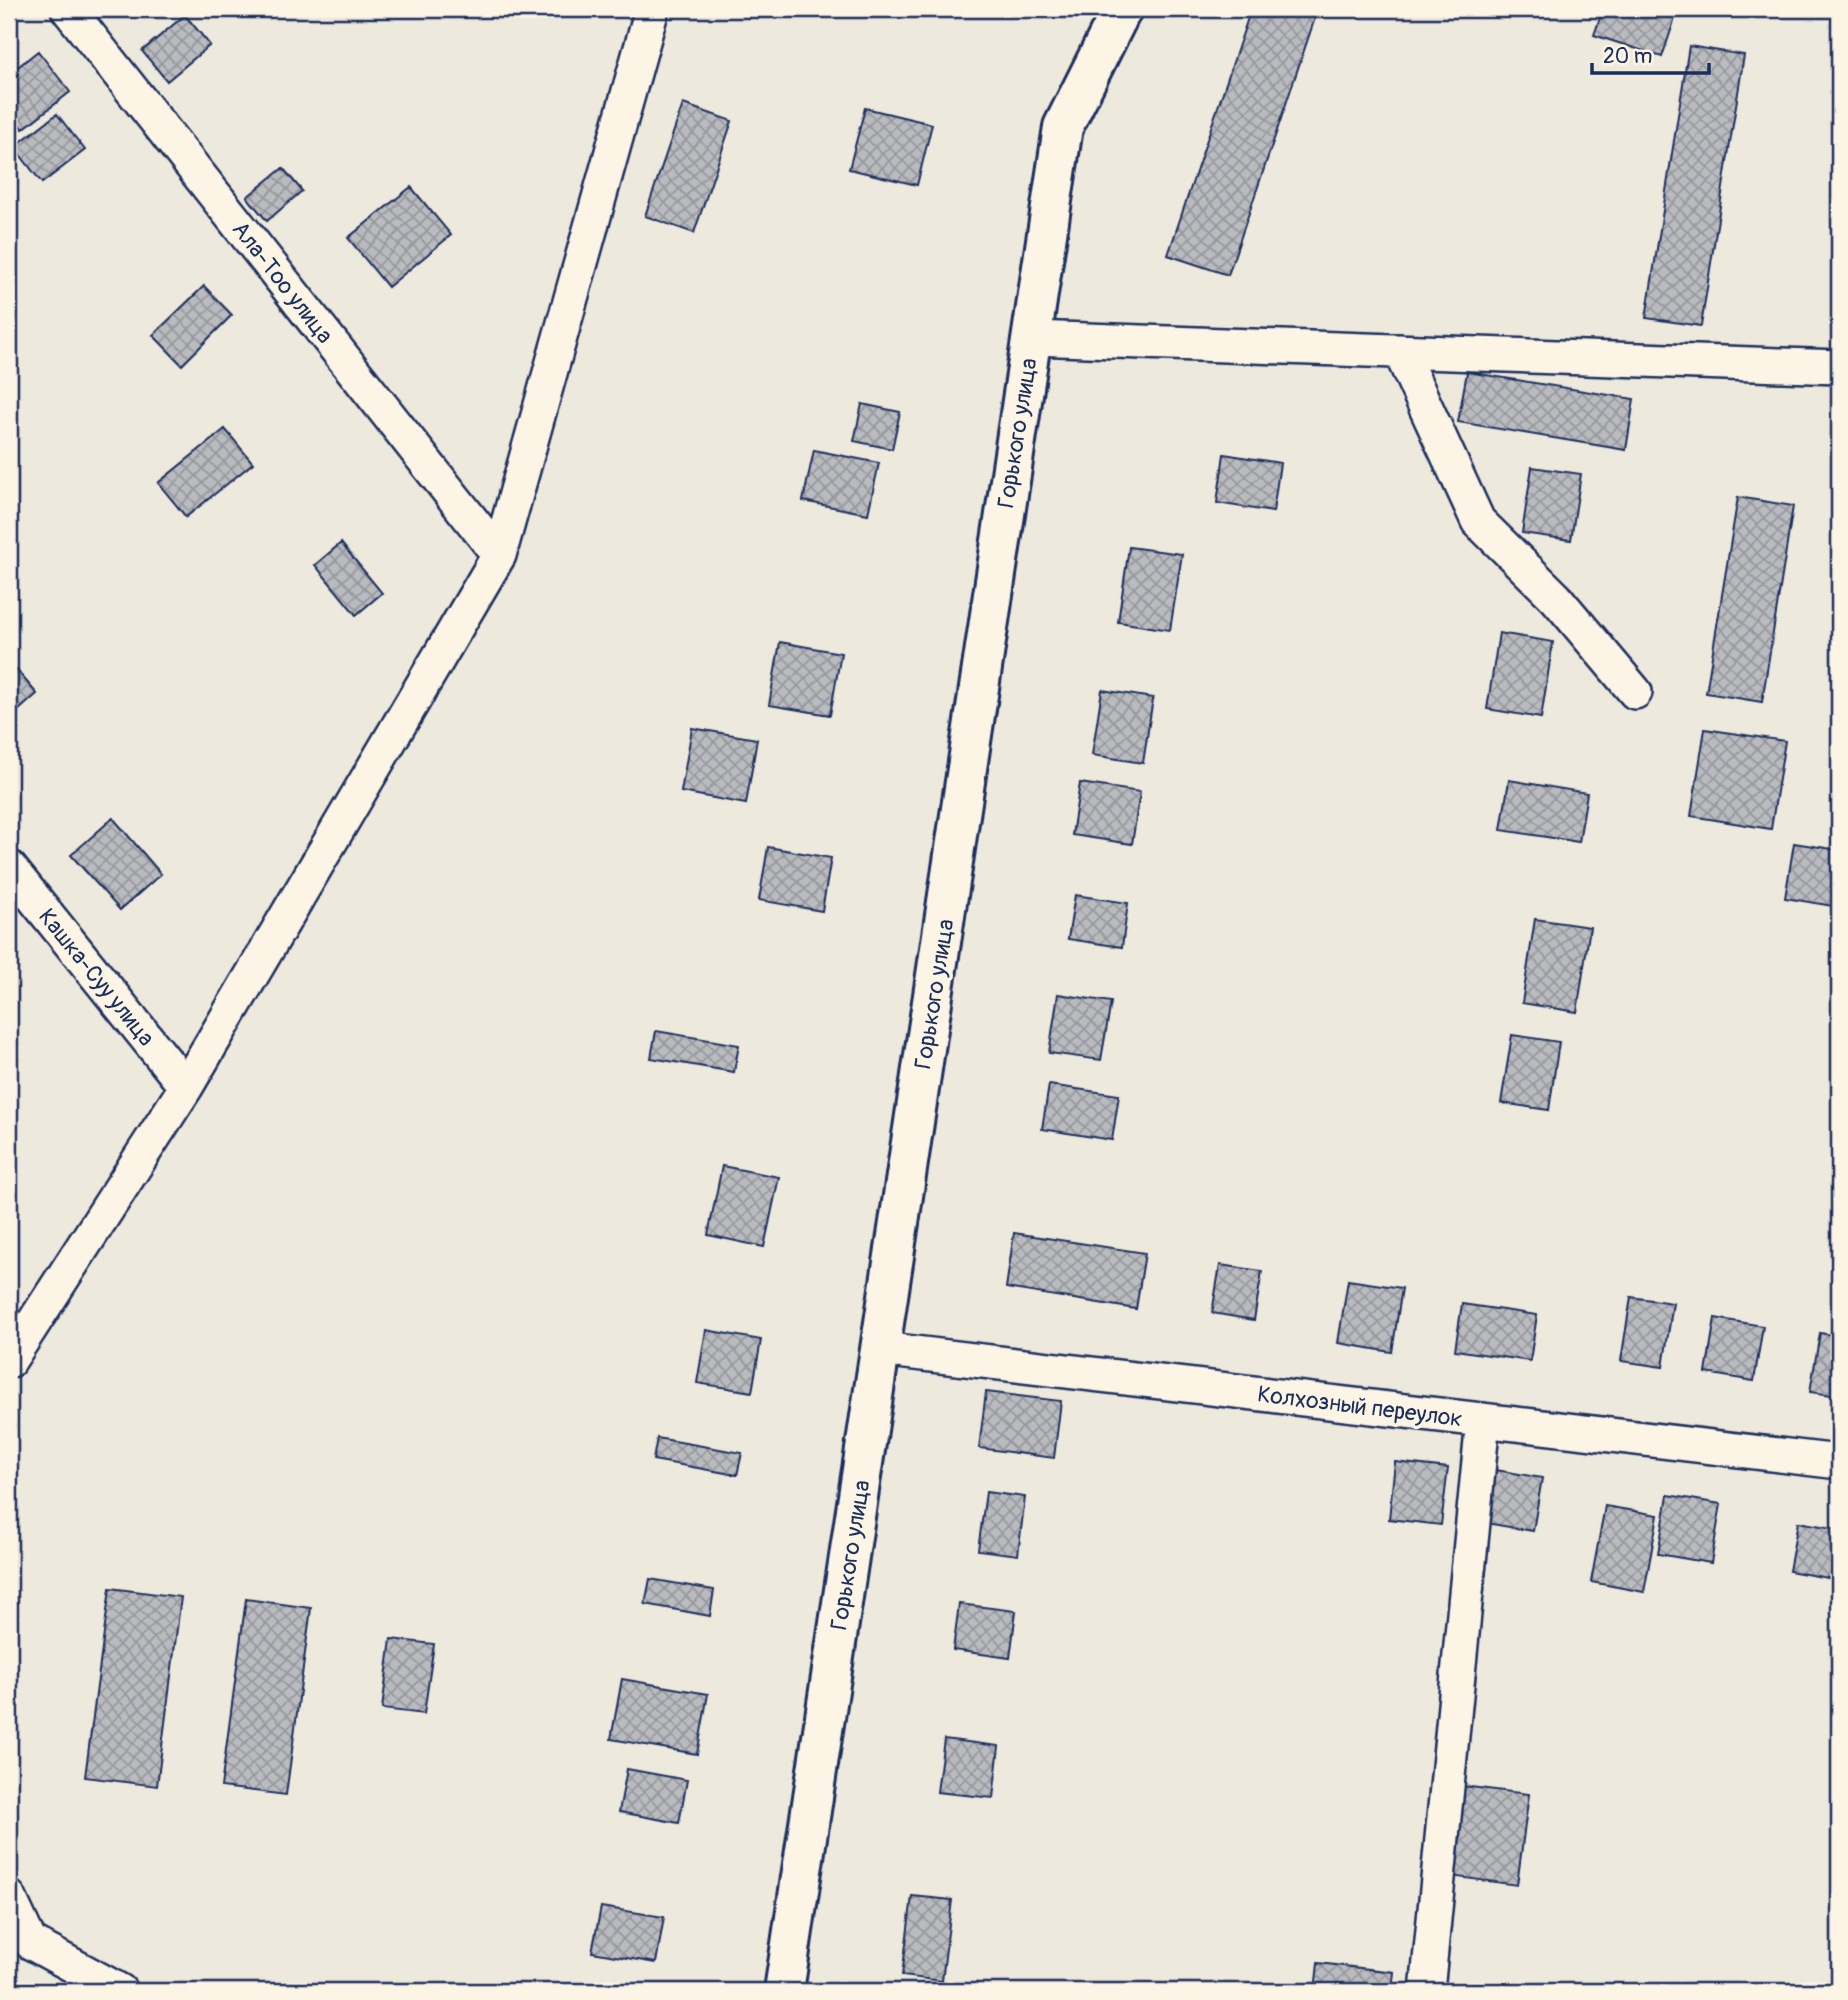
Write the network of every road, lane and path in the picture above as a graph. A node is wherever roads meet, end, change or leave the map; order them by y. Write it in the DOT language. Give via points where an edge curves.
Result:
graph roads {
  1 [pos="68,9"];
  2 [pos="652,9"];
  3 [pos="1122,9"];
  4 [pos="1032,338"];
  5 [pos="1400,351"];
  6 [pos="1839,367"];
  7 [pos="499,555"];
  8 [pos="1635,692"];
  9 [pos="9,867"];
  10 [pos="186,1087"];
  11 [pos="880,1349"];
  12 [pos="9,1361"];
  13 [pos="1483,1420"];
  14 [pos="1839,1462"];
  15 [pos="9,1897"];
  16 [pos="120,1991"];
  17 [pos="784,1991"];
  18 [pos="1427,1991"];
  1 -- 7 [label="street, Ала-Тоо улица"];
  2 -- 7 [label="street"];
  3 -- 4 [label="street, Горького улица" via="1063,127"];
  4 -- 5 [label="street"];
  4 -- 11 [label="street, Горького улица"];
  5 -- 6 [label="street"];
  5 -- 8 [label="street" via="1478,521 1556,598"];
  7 -- 10 [label="street"];
  9 -- 10 [label="street, Кашка-Суу улица"];
  10 -- 12 [label="street"];
  11 -- 13 [label="street, Колхозный переулок"];
  11 -- 17 [label="street, Горького улица"];
  13 -- 14 [label="street, Колхозный переулок"];
  13 -- 18 [label="street"];
  15 -- 16 [label="street" via="30,1942"];
}
